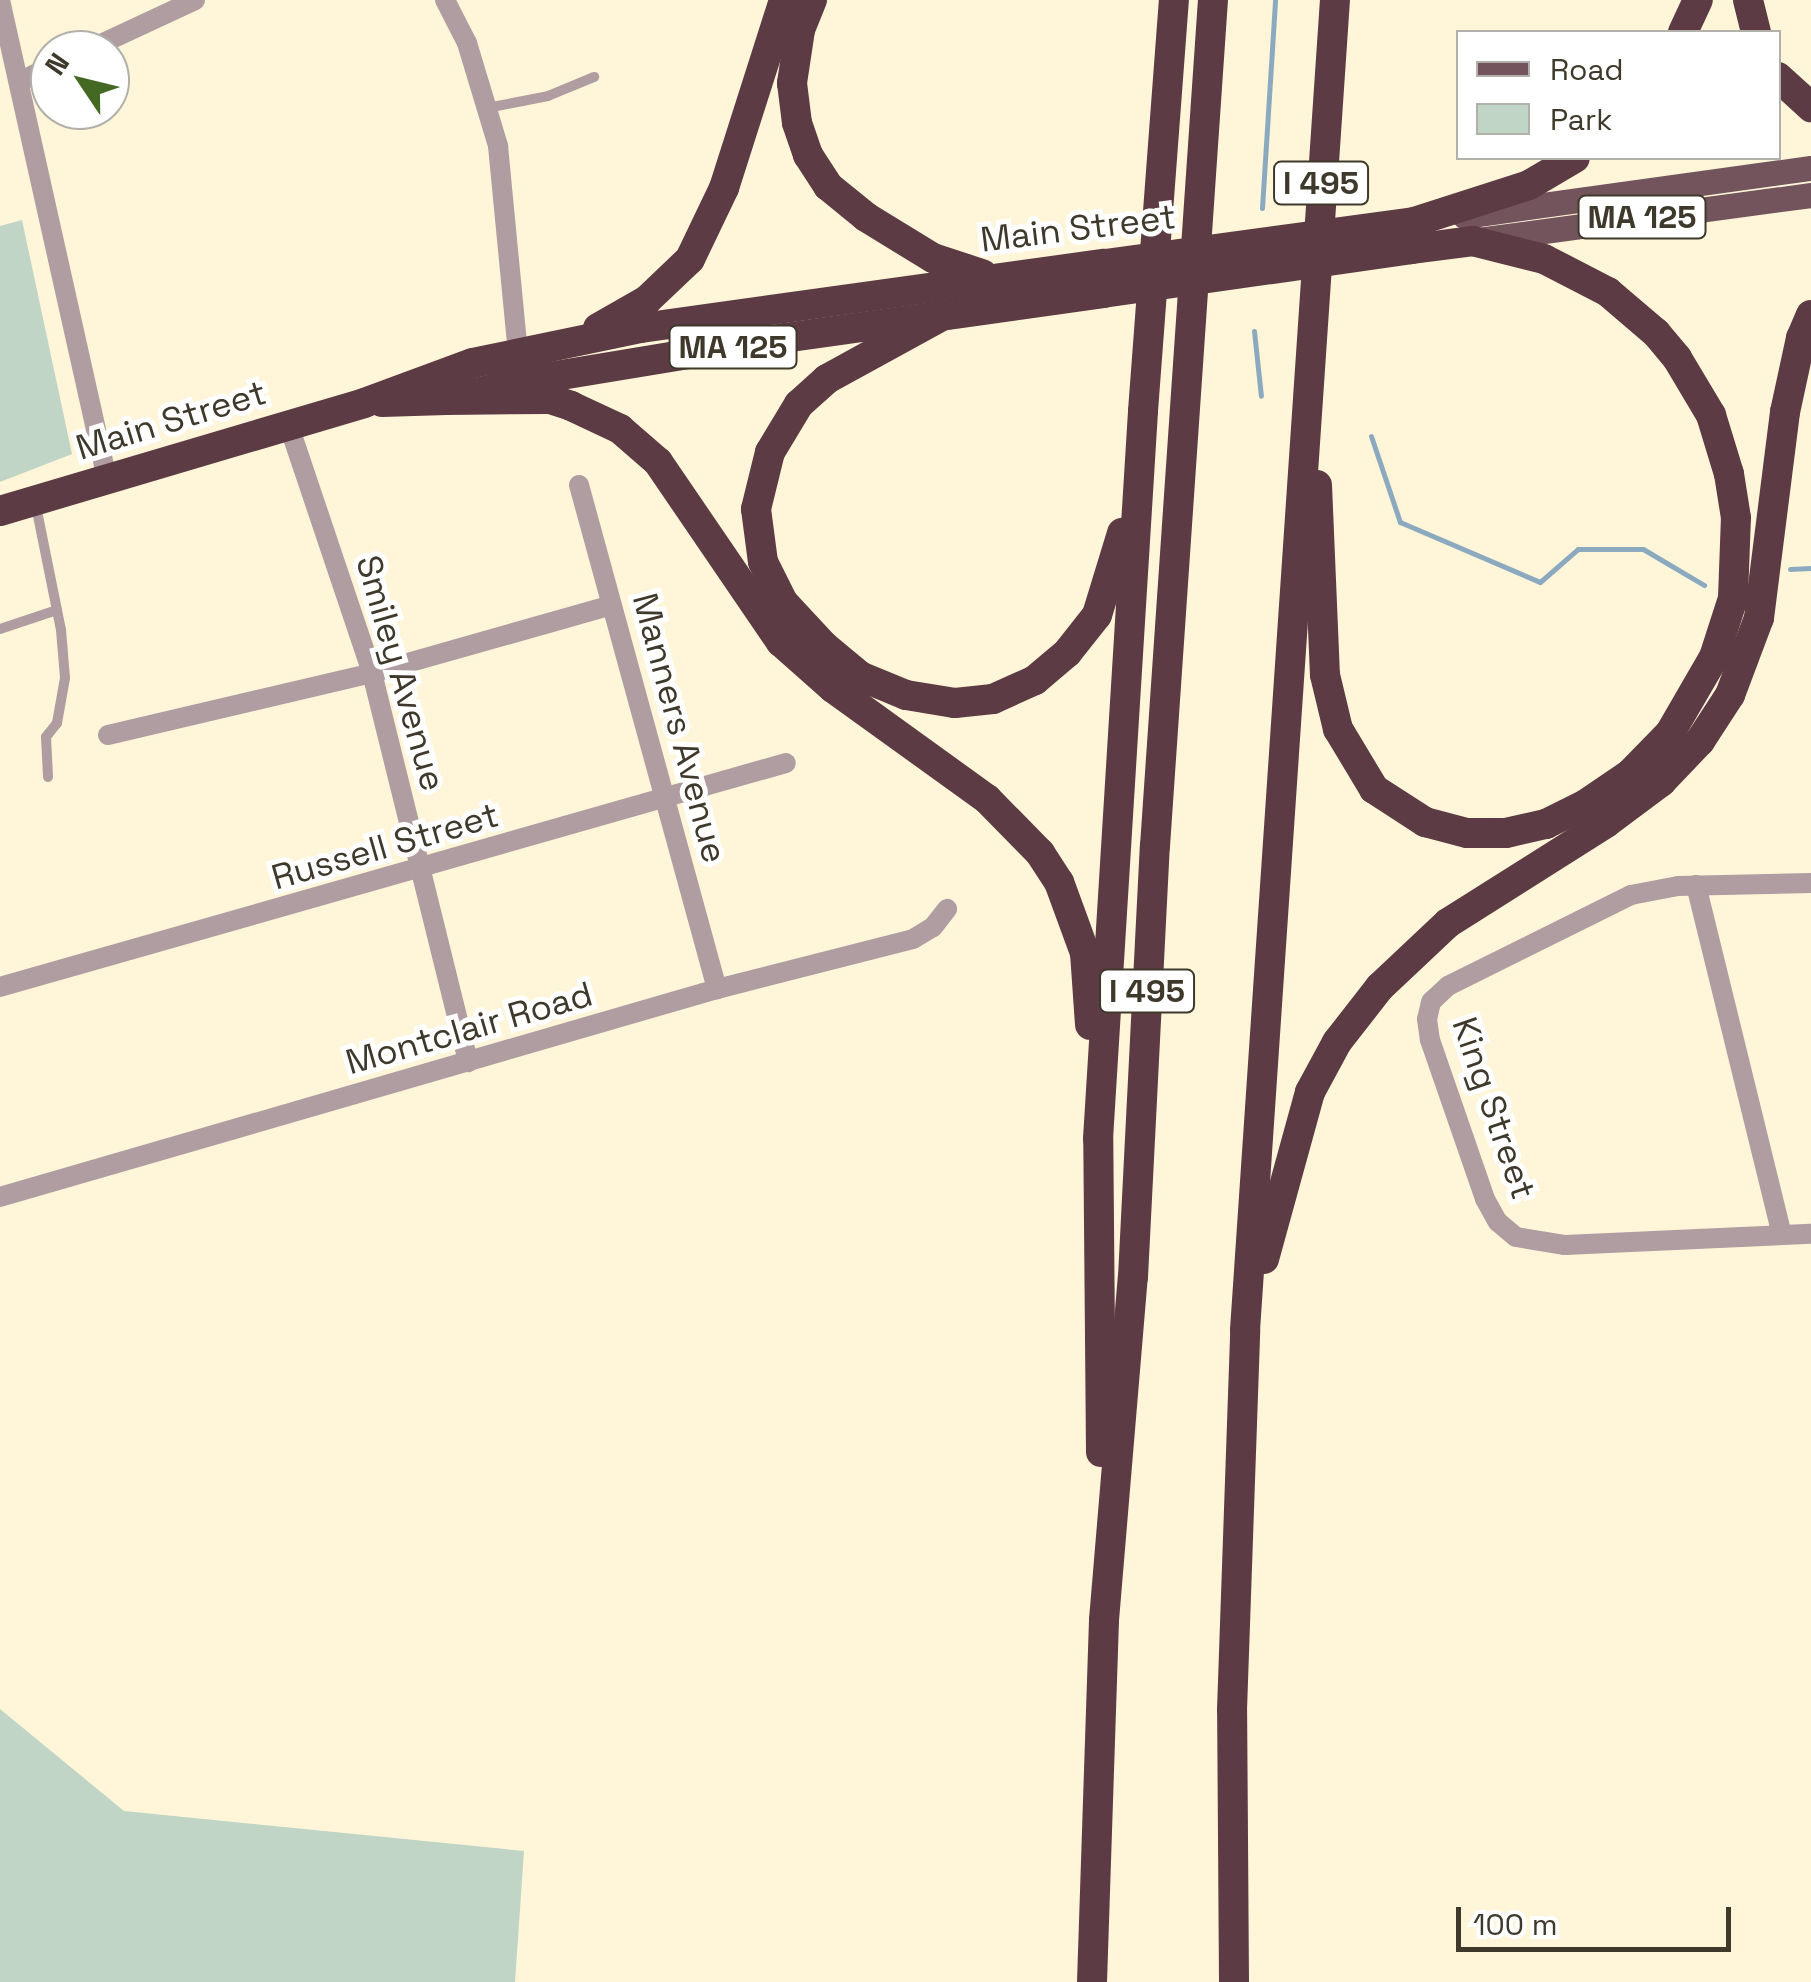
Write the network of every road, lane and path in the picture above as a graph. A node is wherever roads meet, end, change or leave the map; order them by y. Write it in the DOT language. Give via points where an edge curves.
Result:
graph roads {
  1 [pos="0,0"];
  2 [pos="195,0"];
  3 [pos="445,0"];
  4 [pos="784,0"];
  5 [pos="812,0"];
  6 [pos="1153,0"];
  7 [pos="1174,0"];
  8 [pos="1213,0"];
  9 [pos="1336,0"];
  10 [pos="1698,0"];
  11 [pos="1748,0"];
  12 [pos="130,30"];
  13 [pos="1685,30"];
  14 [pos="1756,30"];
  15 [pos="30,77"];
  16 [pos="594,77"];
  17 [pos="1781,81"];
  18 [pos="19,82"];
  19 [pos="1811,107"];
  20 [pos="487,108"];
  21 [pos="1164,123"];
  22 [pos="1572,160"];
  23 [pos="1811,168"];
  24 [pos="1811,196"];
  25 [pos="1413,236"];
  26 [pos="1473,240"];
  27 [pos="989,277"];
  28 [pos="1104,278"];
  29 [pos="1811,315"];
  30 [pos="938,318"];
  31 [pos="574,341"];
  32 [pos="518,353"];
  33 [pos="1312,367"];
  34 [pos="446,400"];
  35 [pos="364,403"];
  36 [pos="1142,411"];
  37 [pos="288,423"];
  38 [pos="107,478"];
  39 [pos="579,484"];
  40 [pos="35,500"];
  41 [pos="0,510"];
  42 [pos="612,605"];
  43 [pos="57,610"];
  44 [pos="0,629"];
  45 [pos="372,672"];
  46 [pos="108,735"];
  47 [pos="786,764"];
  48 [pos="48,777"];
  49 [pos="665,799"];
  50 [pos="423,870"];
  51 [pos="1811,883"];
  52 [pos="1696,885"];
  53 [pos="946,909"];
  54 [pos="0,987"];
  55 [pos="718,989"];
  56 [pos="468,1062"];
  57 [pos="1098,1139"];
  58 [pos="0,1197"];
  59 [pos="1811,1234"];
  60 [pos="1782,1235"];
  61 [pos="1245,1330"];
  62 [pos="1104,1620"];
  63 [pos="1092,1982"];
  64 [pos="1234,1982"];
  1 -- 18 [label="street"];
  2 -- 12 [label="street"];
  3 -- 20 [label="street"];
  4 -- 31 [label="highway" via="724,188 690,258 647,300"];
  5 -- 27 [label="highway" via="792,84 808,155 828,186 897,238"];
  6 -- 21 [label="highway"];
  7 -- 21 [label="highway"];
  8 -- 62 [label="highway, I 495" via="1133,1276"];
  9 -- 33 [label="highway, I 495"];
  10 -- 13 [label="highway"];
  11 -- 14 [label="highway"];
  15 -- 18 [label="street"];
  16 -- 20 [label="lane" via="548,96"];
  17 -- 19 [label="highway"];
  18 -- 38 [label="street"];
  20 -- 32 [label="street" via="498,146"];
  21 -- 36 [label="highway"];
  22 -- 25 [label="highway"];
  23 -- 25 [label="main road, Main Street / MA 125"];
  24 -- 26 [label="main road, Main Street / MA 125"];
  25 -- 26 [label="highway, Main Street / MA 125"];
  25 -- 28 [label="highway, Main Street / MA 125, bridge"];
  26 -- 33 [label="highway" via="1544,259 1632,310 1695,384 1729,474 1738,567 1714,657 1670,733 1608,790 1546,824 1484,834 1445,829 1406,813 1360,772 1338,729 1326,675"];
  27 -- 28 [label="highway, Main Street / MA 125"];
  27 -- 31 [label="highway, Main Street / MA 125"];
  28 -- 30 [label="highway, Main Street / MA 125"];
  29 -- 61 [label="highway" via="1785,412 1759,618 1730,696 1661,782 1448,923 1380,987 1337,1042 1310,1092 1290,1154"];
  30 -- 34 [label="highway, Main Street / MA 125" via="613,366"];
  30 -- 36 [label="highway" via="826,379 799,404 770,452 756,509 763,562 783,602 860,676 906,695 955,703 992,700 1035,680 1067,654 1098,616 1119,554"];
  31 -- 32 [label="highway, Main Street / MA 125"];
  32 -- 35 [label="highway, Main Street / MA 125" via="428,376"];
  33 -- 61 [label="highway, I 495"];
  34 -- 35 [label="highway, Main Street / MA 125"];
  34 -- 57 [label="highway" via="550,400 620,429 672,480 781,642 987,799 1040,852 1059,882 1085,953"];
  35 -- 37 [label="highway, Main Street / MA 125"];
  36 -- 57 [label="highway"];
  37 -- 38 [label="highway, Main Street / MA 125"];
  37 -- 45 [label="street, Smiley Avenue"];
  38 -- 40 [label="highway, Main Street / MA 125"];
  39 -- 42 [label="street, Manners Avenue"];
  40 -- 41 [label="highway, Main Street / MA 125"];
  40 -- 43 [label="lane"];
  42 -- 45 [label="street"];
  42 -- 49 [label="street, Manners Avenue"];
  43 -- 44 [label="lane"];
  43 -- 48 [label="lane" via="65,678 57,723 46,738"];
  45 -- 46 [label="street"];
  45 -- 50 [label="street, Smiley Avenue"];
  47 -- 49 [label="street, Russell Street"];
  49 -- 50 [label="street, Russell Street"];
  49 -- 55 [label="street, Manners Avenue"];
  50 -- 54 [label="street, Russell Street"];
  50 -- 56 [label="street, Smiley Avenue"];
  51 -- 52 [label="street"];
  52 -- 60 [label="street"];
  52 -- 60 [label="street, King Street" via="1647,890 1604,905 1448,986 1431,1002 1430,1040 1492,1212 1516,1237 1565,1245"];
  53 -- 55 [label="street, Montclair Road" via="913,938"];
  55 -- 56 [label="street, Montclair Road"];
  56 -- 58 [label="street, Montclair Road"];
  57 -- 62 [label="highway"];
  59 -- 60 [label="street, King Street"];
  61 -- 64 [label="highway, I 495" via="1232,1710"];
  62 -- 63 [label="highway, I 495"];
}
